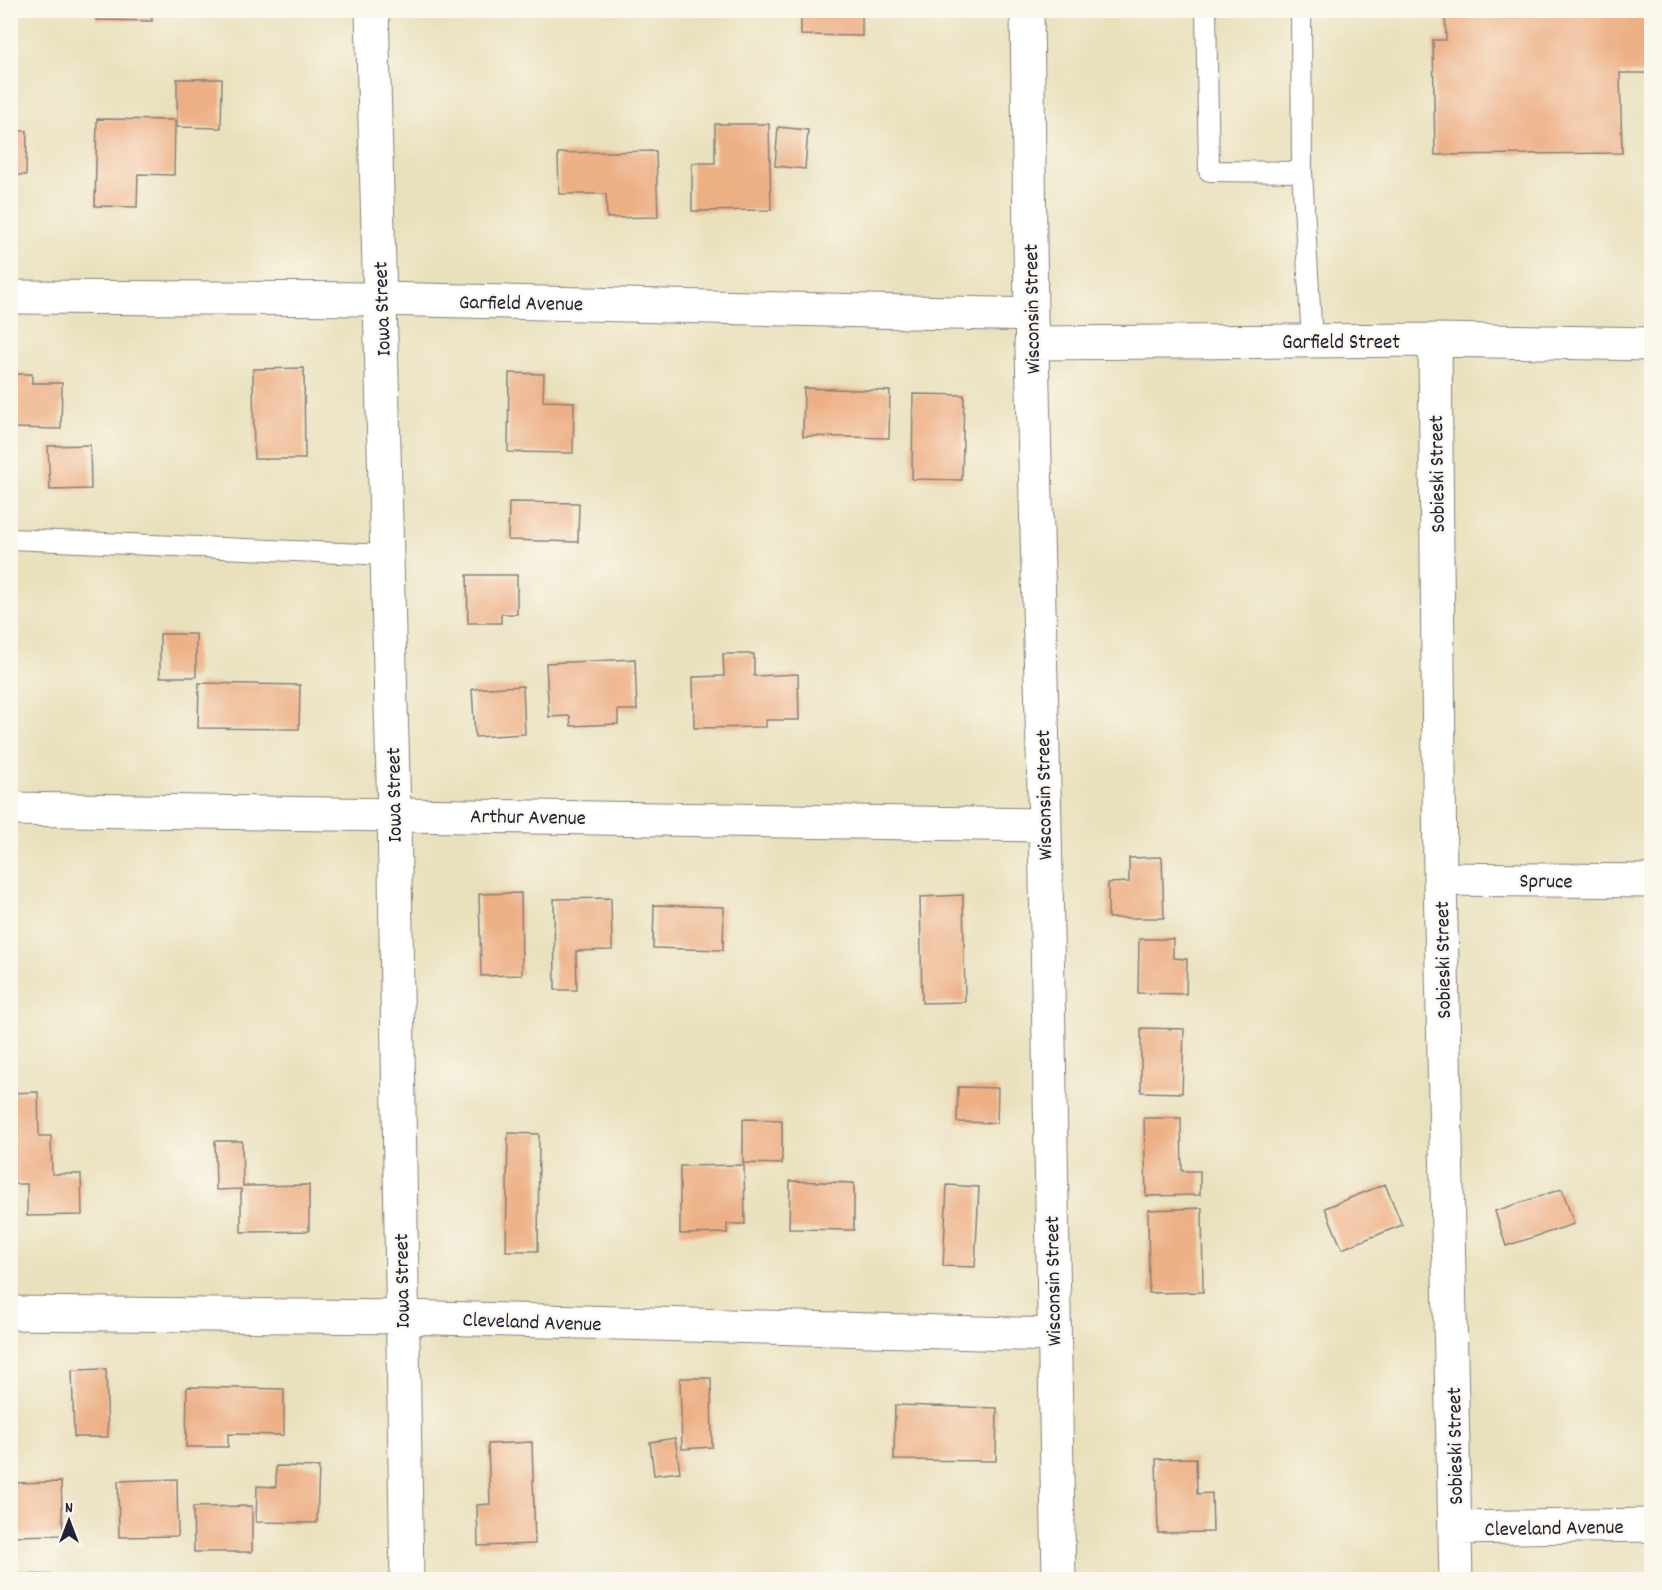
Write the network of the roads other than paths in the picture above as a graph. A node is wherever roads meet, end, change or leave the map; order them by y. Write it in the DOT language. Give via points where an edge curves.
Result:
graph roads {
  1 [pos="372,10"];
  2 [pos="1027,10"];
  3 [pos="1206,10"];
  4 [pos="1301,10"];
  5 [pos="1302,172"];
  6 [pos="10,297"];
  7 [pos="380,299"];
  8 [pos="1031,329"];
  9 [pos="1435,340"];
  10 [pos="1312,341"];
  11 [pos="1652,344"];
  12 [pos="10,539"];
  13 [pos="387,555"];
  14 [pos="10,809"];
  15 [pos="393,814"];
  16 [pos="1044,825"];
  17 [pos="1440,879"];
  18 [pos="1652,881"];
  19 [pos="10,1313"];
  20 [pos="402,1317"];
  21 [pos="1053,1335"];
  22 [pos="1652,1525"];
  23 [pos="1457,1528"];
  24 [pos="407,1580"];
  25 [pos="1059,1580"];
  26 [pos="1456,1580"];
  1 -- 7 [label="street, Iowa Street"];
  2 -- 8 [label="street, Wisconsin Street"];
  3 -- 5 [label="lane" via="1209,171"];
  4 -- 5 [label="lane"];
  5 -- 10 [label="lane"];
  6 -- 7 [label="street, Garfield Avenue"];
  7 -- 8 [label="street, Garfield Avenue"];
  7 -- 13 [label="street, Iowa Street"];
  8 -- 10 [label="street, Garfield Street"];
  8 -- 16 [label="street, Wisconsin Street"];
  9 -- 10 [label="street, Garfield Street"];
  9 -- 11 [label="street, Garfield Street"];
  9 -- 17 [label="street, Sobieski Street"];
  12 -- 13 [label="lane"];
  13 -- 15 [label="street, Iowa Street"];
  14 -- 15 [label="street, Arthur Avenue"];
  15 -- 16 [label="street, Arthur Avenue"];
  15 -- 20 [label="street, Iowa Street"];
  16 -- 21 [label="street, Wisconsin Street"];
  17 -- 18 [label="street, Spruce"];
  17 -- 23 [label="street, Sobieski Street"];
  19 -- 20 [label="street, Cleveland Avenue"];
  20 -- 21 [label="street, Cleveland Avenue"];
  20 -- 24 [label="street, Iowa Street"];
  21 -- 25 [label="street, Wisconsin Street"];
  22 -- 23 [label="street, Cleveland Avenue"];
  23 -- 26 [label="street, Sobieski Street"];
}
